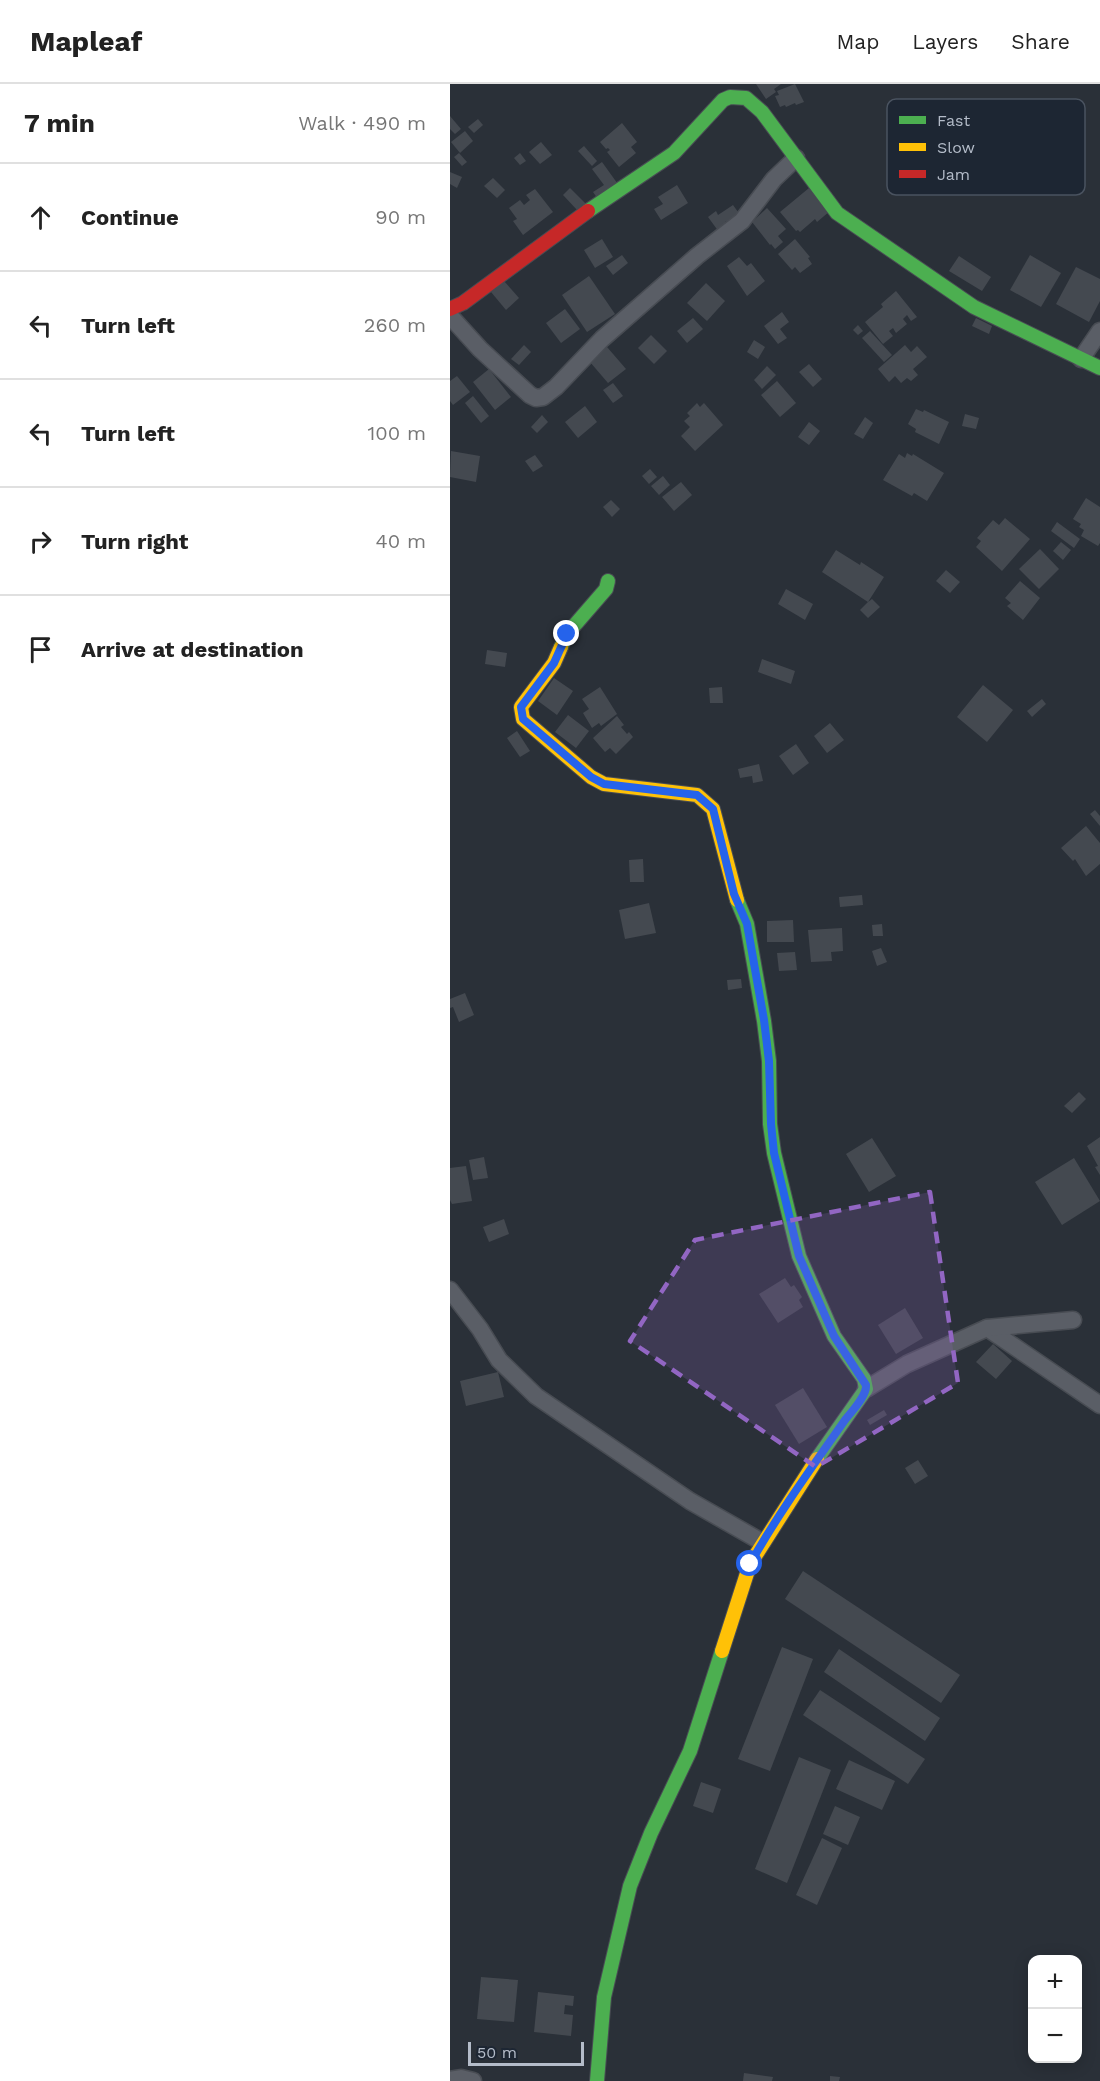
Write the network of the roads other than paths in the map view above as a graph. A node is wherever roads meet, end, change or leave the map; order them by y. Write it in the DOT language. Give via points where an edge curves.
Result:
graph roads {
  1 [pos="796,158"];
  2 [pos="450,309"];
  3 [pos="450,316"];
  4 [pos="1100,331"];
  5 [pos="1081,359"];
  6 [pos="1100,369"];
  7 [pos="608,581"];
  8 [pos="450,1290"];
  9 [pos="1073,1320"];
  10 [pos="987,1328"];
  11 [pos="866,1389"];
  12 [pos="1100,1405"];
  13 [pos="762,1542"];
  14 [pos="450,2080"];
  15 [pos="473,2081"];
  16 [pos="597,2081"];
  1 -- 2 [label="street" via="762,112 746,98 723,100 659,165"];
  1 -- 3 [label="street" via="774,179 742,221 602,339 543,397 530,395"];
  1 -- 5 [label="street" via="837,213 974,307"];
  4 -- 5 [label="street"];
  5 -- 6 [label="street"];
  7 -- 11 [label="street" via="606,589 567,634 554,663 521,707 523,719 604,784 697,795 713,809 734,894 747,924 769,1061 774,1153 799,1256 834,1336 864,1379"];
  8 -- 13 [label="street" via="499,1360 536,1396 690,1501"];
  9 -- 10 [label="street"];
  10 -- 11 [label="street" via="906,1364"];
  10 -- 12 [label="street"];
  11 -- 13 [label="street"];
  13 -- 16 [label="street" via="750,1564 690,1751 655,1822 630,1886 604,1997"];
  14 -- 15 [label="street"];
}
